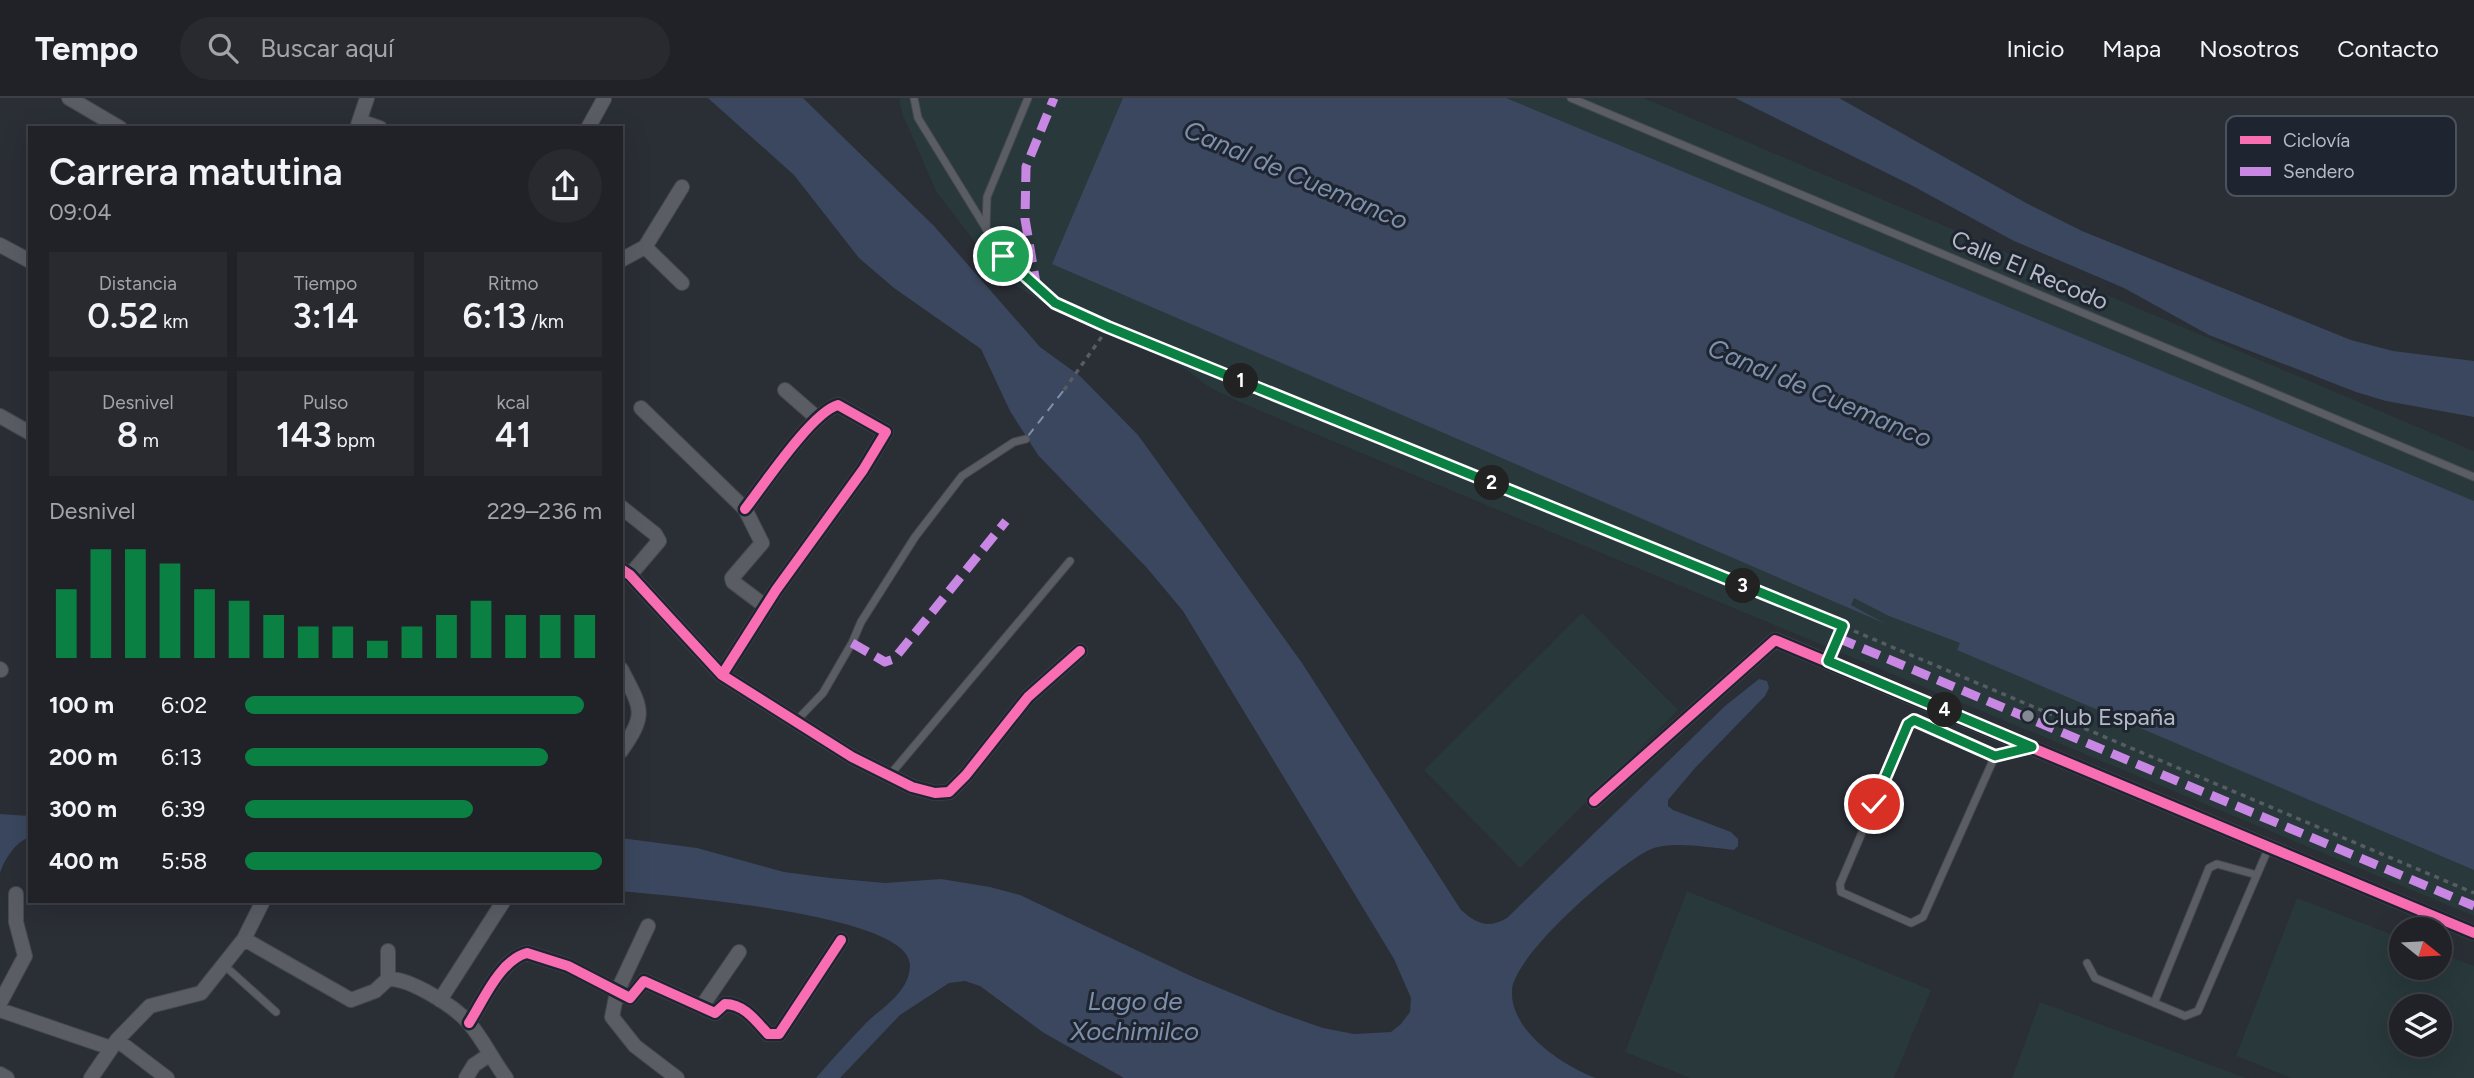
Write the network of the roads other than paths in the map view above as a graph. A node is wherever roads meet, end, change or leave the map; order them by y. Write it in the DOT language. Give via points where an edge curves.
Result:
graph roads {
  1 [pos="367,98"];
  2 [pos="914,98"];
  3 [pos="1028,98"];
  4 [pos="1571,98"];
  5 [pos="604,99"];
  6 [pos="80,100"];
  7 [pos="358,124"];
  8 [pos="117,126"];
  9 [pos="589,126"];
  10 [pos="682,187"];
  11 [pos="986,230"];
  12 [pos="0,245"];
  13 [pos="645,247"];
  14 [pos="623,259"];
  15 [pos="28,260"];
  16 [pos="681,283"];
  17 [pos="785,390"];
  18 [pos="641,408"];
  19 [pos="0,416"];
  20 [pos="817,418"];
  21 [pos="28,432"];
  22 [pos="1026,439"];
  23 [pos="2474,477"];
  24 [pos="623,509"];
  25 [pos="745,509"];
  26 [pos="1070,561"];
  27 [pos="626,572"];
  28 [pos="765,607"];
  29 [pos="1080,651"];
  30 [pos="1828,661"];
  31 [pos="623,672"];
  32 [pos="722,675"];
  33 [pos="795,721"];
  34 [pos="2032,747"];
  35 [pos="623,748"];
  36 [pos="1995,756"];
  37 [pos="889,776"];
  38 [pos="1594,801"];
  39 [pos="2270,847"];
  40 [pos="2257,875"];
  41 [pos="16,894"];
  42 [pos="262,903"];
  43 [pos="502,903"];
  44 [pos="648,926"];
  45 [pos="2474,933"];
  46 [pos="244,939"];
  47 [pos="841,940"];
  48 [pos="388,951"];
  49 [pos="739,951"];
  50 [pos="2087,963"];
  51 [pos="225,966"];
  52 [pos="388,979"];
  53 [pos="617,992"];
  54 [pos="440,1000"];
  55 [pos="0,1003"];
  56 [pos="2154,1003"];
  57 [pos="702,1006"];
  58 [pos="0,1010"];
  59 [pos="276,1012"];
  60 [pos="469,1023"];
  61 [pos="114,1044"];
  62 [pos="489,1055"];
  63 [pos="0,1074"];
  64 [pos="8,1078"];
  65 [pos="91,1078"];
  66 [pos="167,1078"];
  67 [pos="466,1078"];
  68 [pos="506,1078"];
  69 [pos="677,1078"];
  1 -- 7 [label="street"];
  2 -- 11 [label="lane" via="918,118"];
  3 -- 11 [label="lane" via="987,197"];
  4 -- 23 [label="lane, Calle El Recodo"];
  5 -- 9 [label="street"];
  6 -- 8 [label="street"];
  10 -- 13 [label="street"];
  11 -- 30 [label="lane" via="1003,256 1055,303 1843,626"];
  12 -- 15 [label="street"];
  13 -- 14 [label="street"];
  13 -- 16 [label="street"];
  17 -- 20 [label="street"];
  18 -- 25 [label="street"];
  19 -- 21 [label="street"];
  20 -- 25 [label="street"];
  20 -- 28 [label="street" via="838,405 877,425 886,436"];
  22 -- 33 [label="lane" via="962,476 866,613 823,693"];
  24 -- 27 [label="street" via="659,541"];
  25 -- 28 [label="street" via="762,543 732,579"];
  26 -- 37 [label="lane"];
  27 -- 32 [label="street"];
  28 -- 32 [label="street"];
  29 -- 37 [label="street" via="1028,697 949,792 912,787"];
  30 -- 34 [label="street"];
  30 -- 38 [label="street" via="1774,640"];
  31 -- 35 [label="street" via="640,719"];
  32 -- 33 [label="street"];
  33 -- 37 [label="street"];
  34 -- 36 [label="lane"];
  34 -- 39 [label="street"];
  36 -- 36 [label="lane" via="1923,917 1911,923 1841,892 1840,884 1908,724 1914,720"];
  39 -- 40 [label="lane"];
  39 -- 45 [label="street"];
  40 -- 56 [label="lane" via="2198,1011 2185,1016"];
  40 -- 56 [label="lane" via="2217,864 2209,868"];
  41 -- 55 [label="street" via="16,922 25,956"];
  42 -- 46 [label="street"];
  43 -- 54 [label="street"];
  44 -- 53 [label="street"];
  46 -- 51 [label="street"];
  46 -- 52 [label="street" via="351,1000 375,991"];
  47 -- 57 [label="street" via="779,1034 768,1034 733,1004 725,1004 715,1013"];
  48 -- 52 [label="street"];
  49 -- 57 [label="street"];
  50 -- 56 [label="lane" via="2095,978"];
  51 -- 59 [label="lane"];
  51 -- 61 [label="street" via="201,993 150,1006"];
  52 -- 54 [label="street" via="399,978"];
  53 -- 57 [label="street" via="633,996 644,981"];
  53 -- 60 [label="street" via="568,966 527,953 513,959 503,971"];
  53 -- 69 [label="street" via="612,1017 635,1046"];
  54 -- 60 [label="street"];
  58 -- 61 [label="street"];
  60 -- 62 [label="street"];
  61 -- 65 [label="street"];
  61 -- 66 [label="street"];
  62 -- 67 [label="street" via="474,1065"];
  62 -- 68 [label="street"];
  63 -- 64 [label="street"];
}
